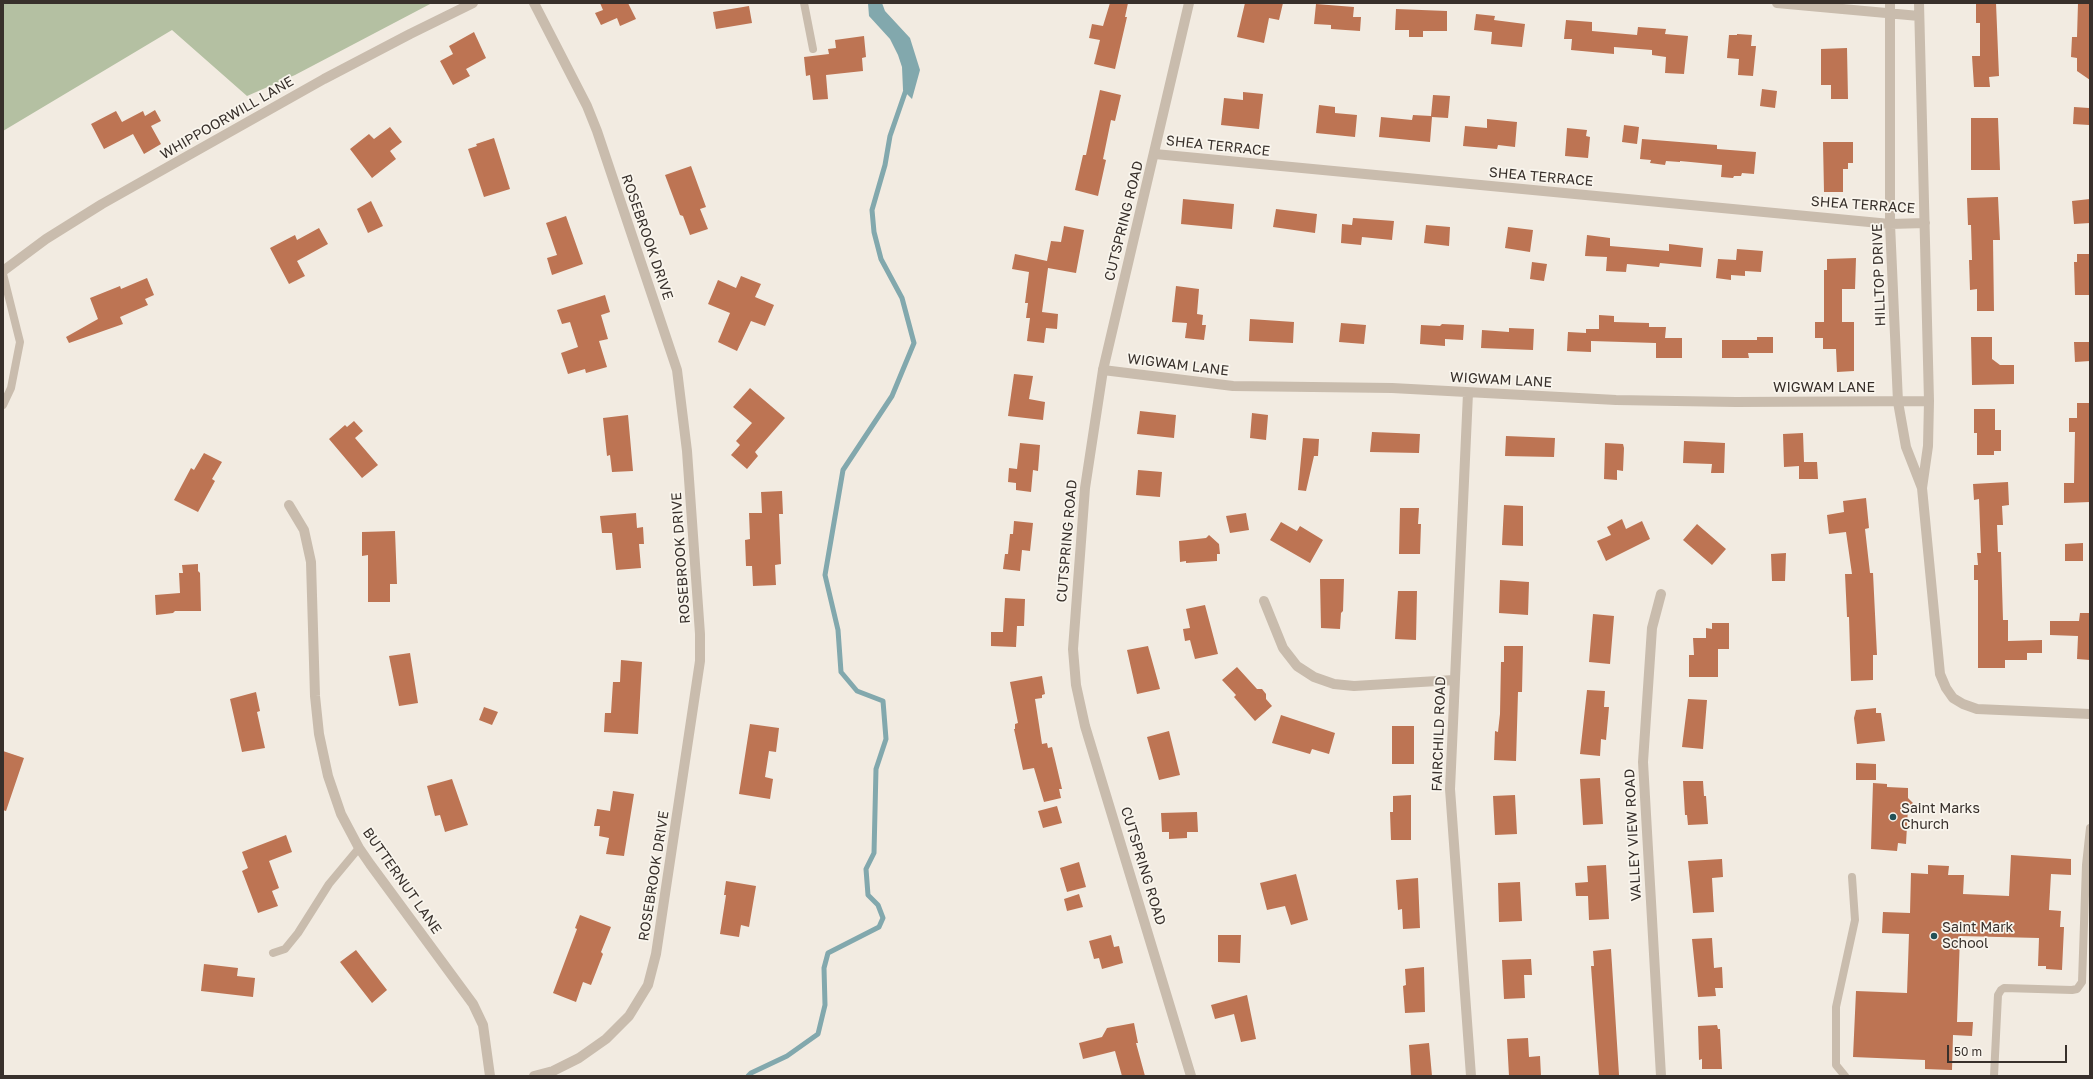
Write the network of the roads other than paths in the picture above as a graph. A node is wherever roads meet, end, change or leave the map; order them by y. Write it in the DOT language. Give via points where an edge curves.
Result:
graph roads {
  1 [pos="473,3"];
  2 [pos="534,3"];
  3 [pos="804,3"];
  4 [pos="1189,3"];
  5 [pos="1777,3"];
  6 [pos="1890,3"];
  7 [pos="1919,3"];
  8 [pos="1891,14"];
  9 [pos="1919,16"];
  10 [pos="813,49"];
  11 [pos="1155,154"];
  12 [pos="1925,223"];
  13 [pos="1890,224"];
  14 [pos="3,271"];
  15 [pos="3,274"];
  16 [pos="1103,370"];
  17 [pos="1468,393"];
  18 [pos="1929,401"];
  19 [pos="1898,402"];
  20 [pos="3,404"];
  21 [pos="1922,488"];
  22 [pos="289,505"];
  23 [pos="1661,594"];
  24 [pos="1264,601"];
  25 [pos="1454,680"];
  26 [pos="2090,714"];
  27 [pos="2090,828"];
  28 [pos="359,848"];
  29 [pos="2088,859"];
  30 [pos="1852,877"];
  31 [pos="273,953"];
  32 [pos="490,1076"];
  33 [pos="534,1076"];
  34 [pos="1191,1076"];
  35 [pos="1471,1076"];
  36 [pos="1661,1076"];
  37 [pos="1845,1076"];
  38 [pos="1994,1076"];
  1 -- 14 [label="street, WHIPPOORWILL LANE" via="324,79 102,204 46,239"];
  2 -- 33 [label="street, ROSEBROOK DRIVE" via="587,106 597,131 677,370 687,451 700,634 697,687 656,954 648,985 629,1016 606,1039 579,1058 553,1071"];
  3 -- 10 [label="lane"];
  4 -- 11 [label="street, CUTSPRING ROAD"];
  5 -- 8 [label="street"];
  6 -- 8 [label="street, HILLTOP DRIVE"];
  7 -- 9 [label="street"];
  8 -- 9 [label="street"];
  8 -- 13 [label="street, HILLTOP DRIVE"];
  9 -- 12 [label="street"];
  11 -- 13 [label="street, SHEA TERRACE"];
  11 -- 16 [label="street, CUTSPRING ROAD"];
  12 -- 13 [label="street, SHEA TERRACE"];
  12 -- 18 [label="street"];
  13 -- 19 [label="street, HILLTOP DRIVE"];
  15 -- 20 [label="lane" via="20,342 11,388"];
  16 -- 17 [label="street, WIGWAM LANE" via="1233,386 1368,387"];
  16 -- 34 [label="street, CUTSPRING ROAD" via="1085,488 1074,625 1076,685 1085,726"];
  17 -- 19 [label="street, WIGWAM LANE" via="1638,400"];
  17 -- 25 [label="street, FAIRCHILD ROAD"];
  18 -- 19 [label="street, WIGWAM LANE"];
  18 -- 21 [label="street" via="1928,446"];
  19 -- 21 [label="street" via="1906,447"];
  21 -- 26 [label="street" via="1940,674 1946,688 1958,701 1977,709"];
  22 -- 28 [label="street, BUTTERNUT LANE" via="304,530 311,562 315,696 319,734 328,776 341,814"];
  23 -- 36 [label="street, VALLEY VIEW ROAD" via="1652,628 1643,762"];
  24 -- 25 [label="street" via="1283,648 1297,666 1314,677 1334,684 1354,686"];
  25 -- 35 [label="street, FAIRCHILD ROAD" via="1450,789"];
  27 -- 29 [label="lane"];
  28 -- 31 [label="lane" via="329,884 285,949"];
  28 -- 32 [label="street, BUTTERNUT LANE" via="473,1004 483,1026"];
  29 -- 38 [label="lane" via="2082,982 2077,989 2072,990 2001,990 1998,995"];
  30 -- 37 [label="lane" via="1855,920 1836,1007 1836,1064"];
}
